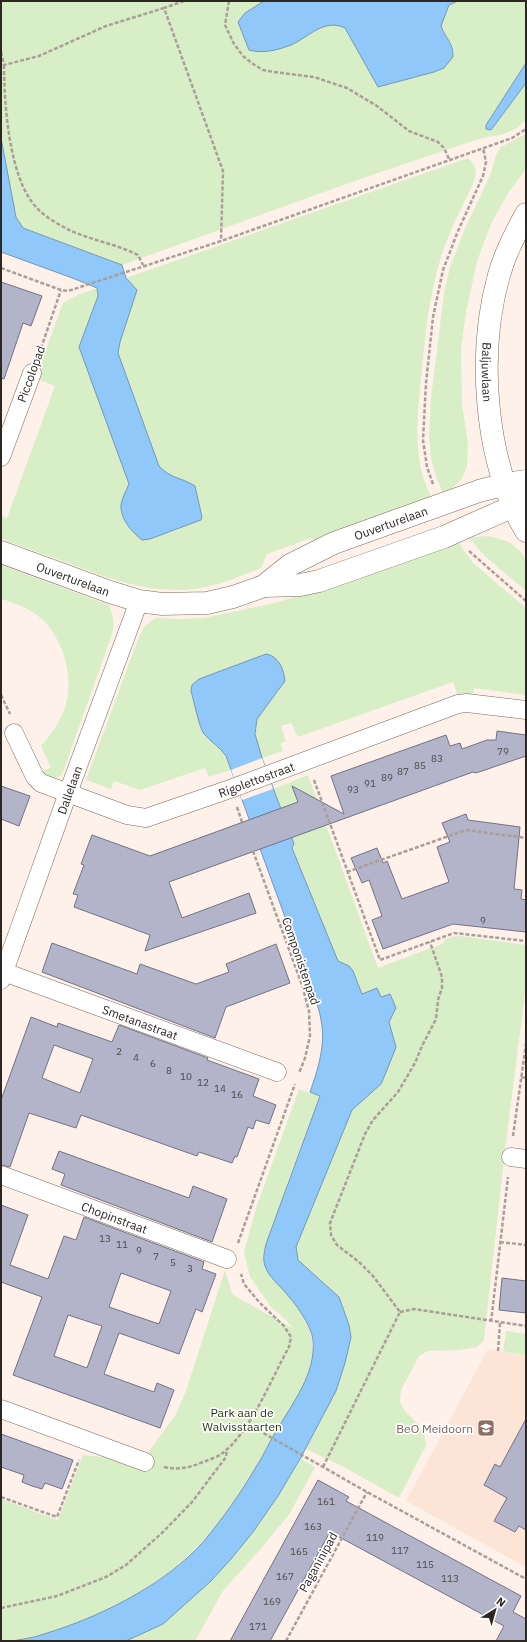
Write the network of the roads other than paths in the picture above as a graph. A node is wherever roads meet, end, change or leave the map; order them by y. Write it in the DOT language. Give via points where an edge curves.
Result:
graph roads {
  1 [pos="526,214"];
  2 [pos="32,373"];
  3 [pos="1,457"];
  4 [pos="516,482"];
  5 [pos="520,502"];
  6 [pos="526,531"];
  7 [pos="1,552"];
  8 [pos="264,586"];
  9 [pos="139,601"];
  10 [pos="526,710"];
  11 [pos="14,733"];
  12 [pos="68,793"];
  13 [pos="2,976"];
  14 [pos="277,1072"];
  15 [pos="1,1175"];
  16 [pos="234,1259"];
  17 [pos="1,1409"];
  18 [pos="145,1462"];
  1 -- 4 [label="street, Baljuwlaan" via="499,274 489,322 486,357 492,435"];
  2 -- 3 [label="street, Piccolopad"];
  4 -- 5 [label="street, Baljuwlaan"];
  4 -- 8 [label="street, Ouverturelaan" via="334,543 290,565"];
  5 -- 6 [label="street, Baljuwlaan"];
  5 -- 8 [label="street, Ouverturelaan" via="456,531 318,581 300,585"];
  7 -- 9 [label="street, Ouverturelaan"];
  8 -- 9 [label="street, Ouverturelaan" via="207,603 162,604"];
  9 -- 12 [label="street, Dallelaan"];
  10 -- 12 [label="street, Rigolettostraat" via="458,704 146,818 127,815"];
  11 -- 12 [label="street, Rigolettostraat" via="35,777 41,783"];
  12 -- 13 [label="street, Dallelaan"];
  13 -- 14 [label="street, Smetanastraat"];
  15 -- 16 [label="street, Chopinstraat"];
  17 -- 18 [label="street"];
}
